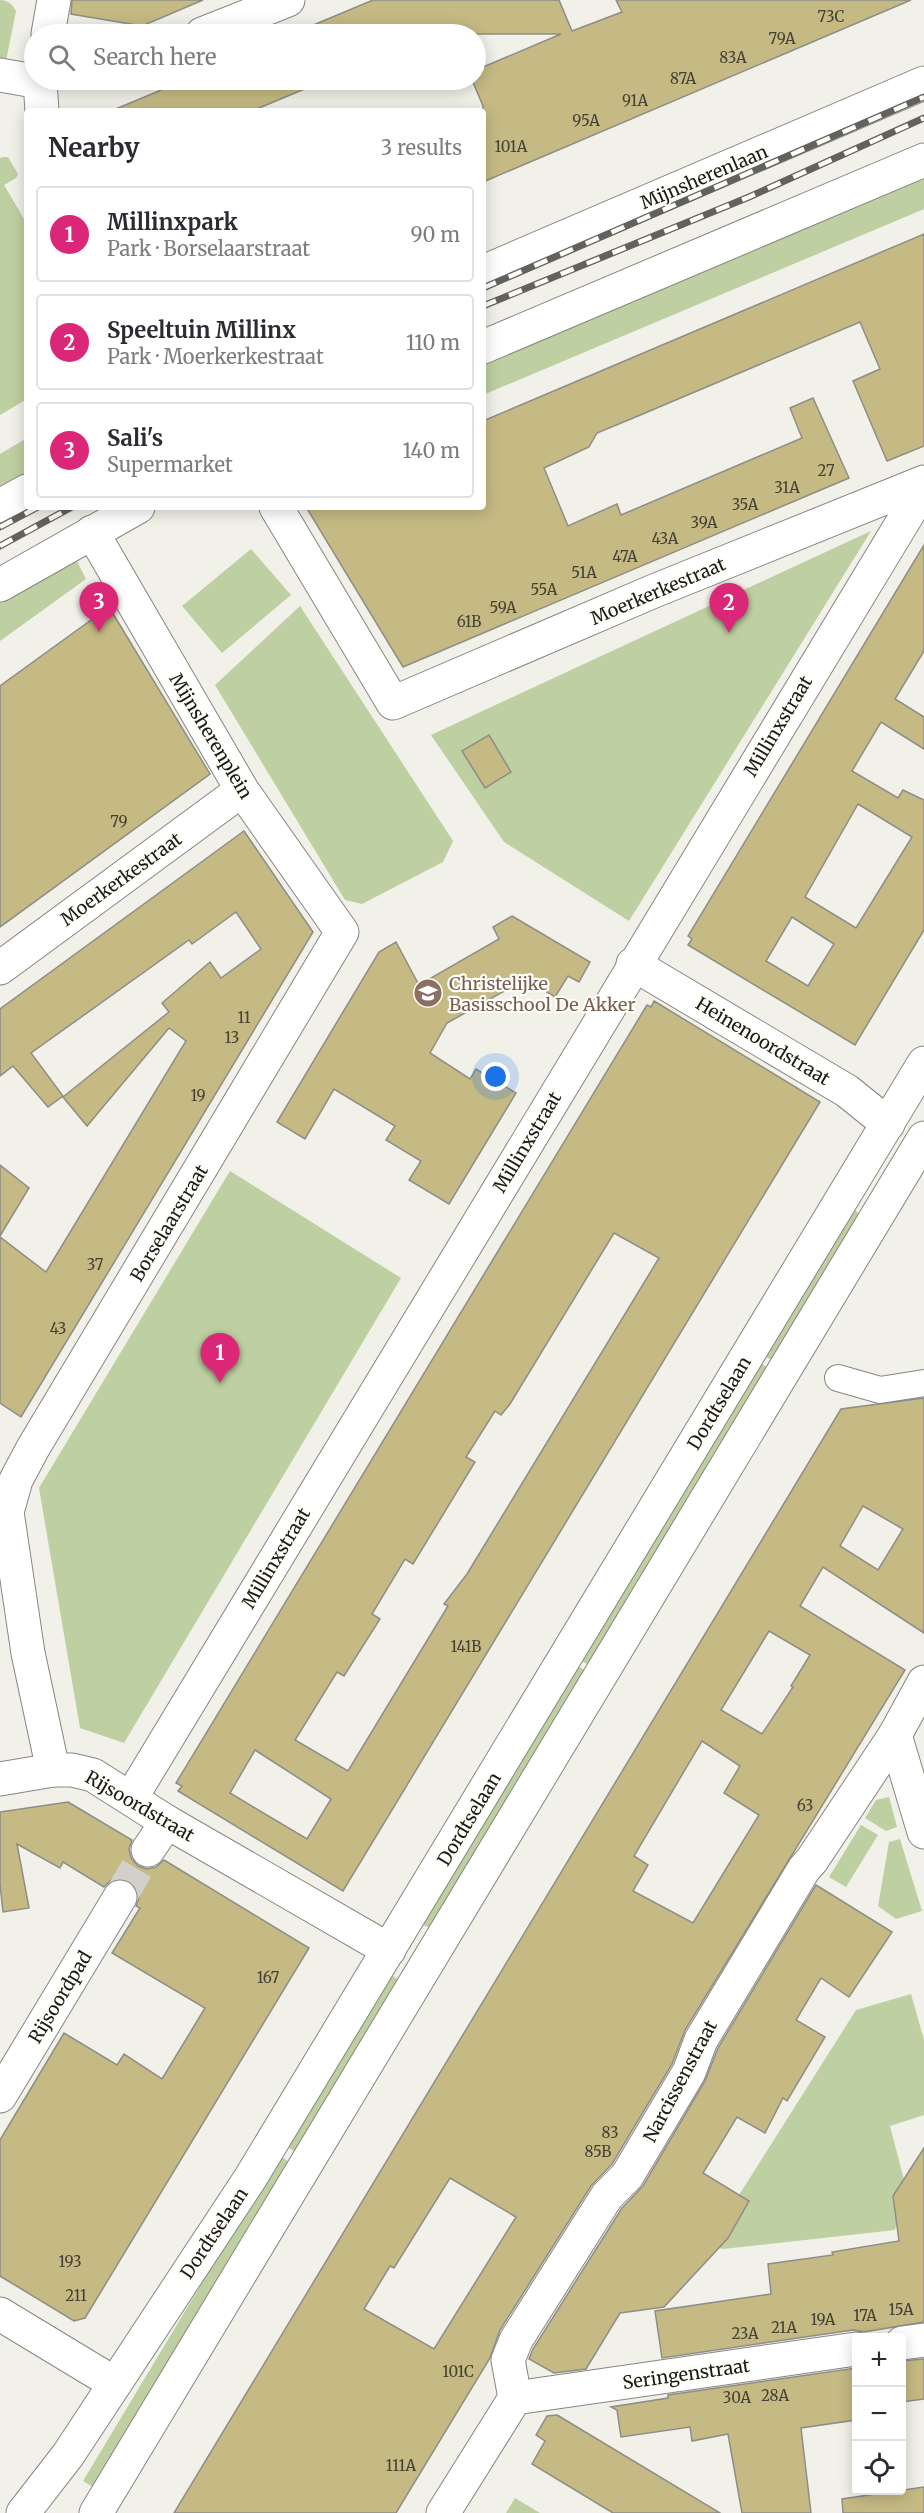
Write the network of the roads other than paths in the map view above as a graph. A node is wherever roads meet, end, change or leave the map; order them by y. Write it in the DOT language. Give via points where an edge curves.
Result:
graph roads {
  1 [pos="54,0"];
  2 [pos="288,0"];
  3 [pos="50,24"];
  4 [pos="227,24"];
  5 [pos="0,75"];
  6 [pos="24,82"];
  7 [pos="924,83"];
  8 [pos="924,160"];
  9 [pos="486,271"];
  10 [pos="486,345"];
  11 [pos="924,482"];
  12 [pos="924,487"];
  13 [pos="24,493"];
  14 [pos="0,506"];
  15 [pos="132,510"];
  16 [pos="278,510"];
  17 [pos="92,532"];
  18 [pos="0,585"];
  19 [pos="242,790"];
  20 [pos="342,932"];
  21 [pos="633,964"];
  22 [pos="0,968"];
  23 [pos="924,1063"];
  24 [pos="888,1124"];
  25 [pos="921,1150"];
  26 [pos="838,1378"];
  27 [pos="924,1383"];
  28 [pos="8,1471"];
  29 [pos="3,1512"];
  30 [pos="924,1682"];
  31 [pos="896,1735"];
  32 [pos="53,1770"];
  33 [pos="0,1779"];
  34 [pos="131,1798"];
  35 [pos="167,1822"];
  36 [pos="924,1832"];
  37 [pos="148,1850"];
  38 [pos="120,1897"];
  39 [pos="389,1950"];
  40 [pos="0,2096"];
  41 [pos="0,2314"];
  42 [pos="924,2340"];
  43 [pos="906,2342"];
  44 [pos="852,2350"];
  45 [pos="114,2383"];
  46 [pos="515,2398"];
  47 [pos="24,2509"];
  48 [pos="96,2513"];
  49 [pos="443,2513"];
  1 -- 3 [label="street"];
  2 -- 4 [label="street"];
  5 -- 6 [label="street"];
  7 -- 9 [label="street, Mijnsherenlaan"];
  8 -- 10 [label="street"];
  11 -- 16 [label="street, Moerkerkestraat" via="393,703"];
  12 -- 21 [label="street, Millinxstraat"];
  13 -- 14 [label="street"];
  15 -- 17 [label="street"];
  17 -- 18 [label="street"];
  17 -- 19 [label="street, Mijnsherenplein"];
  19 -- 20 [label="street, Mijnsherenplein"];
  19 -- 22 [label="street, Moerkerkestraat"];
  20 -- 28 [label="street, Borselaarstraat" via="33,1448"];
  21 -- 24 [label="street, Heinenoordstraat" via="848,1090"];
  21 -- 34 [label="street, Millinxstraat"];
  23 -- 24 [label="street, Dordtselaan"];
  24 -- 25 [label="street"];
  24 -- 39 [label="street, Dordtselaan"];
  25 -- 48 [label="street"];
  26 -- 27 [label="street" via="880,1390"];
  28 -- 29 [label="street, Borselaarstraat"];
  29 -- 32 [label="street"];
  30 -- 31 [label="street, Narcissenstraat"];
  31 -- 36 [label="street"];
  31 -- 46 [label="street, Narcissenstraat" via="804,1869 701,2040 689,2072 627,2176 607,2196 516,2340 508,2360"];
  32 -- 33 [label="street"];
  32 -- 34 [label="street, Rijsoordstraat" via="93,1775"];
  34 -- 35 [label="street, Rijsoordstraat"];
  35 -- 37 [label="street"];
  35 -- 39 [label="street, Rijsoordstraat"];
  38 -- 40 [label="street, Rijsoordpad"];
  39 -- 45 [label="street, Dordtselaan" via="251,2177"];
  41 -- 45 [label="street"];
  42 -- 43 [label="street"];
  44 -- 46 [label="street, Seringenstraat"];
  45 -- 47 [label="street, Dordtselaan" via="68,2455"];
  46 -- 49 [label="street"];
}
